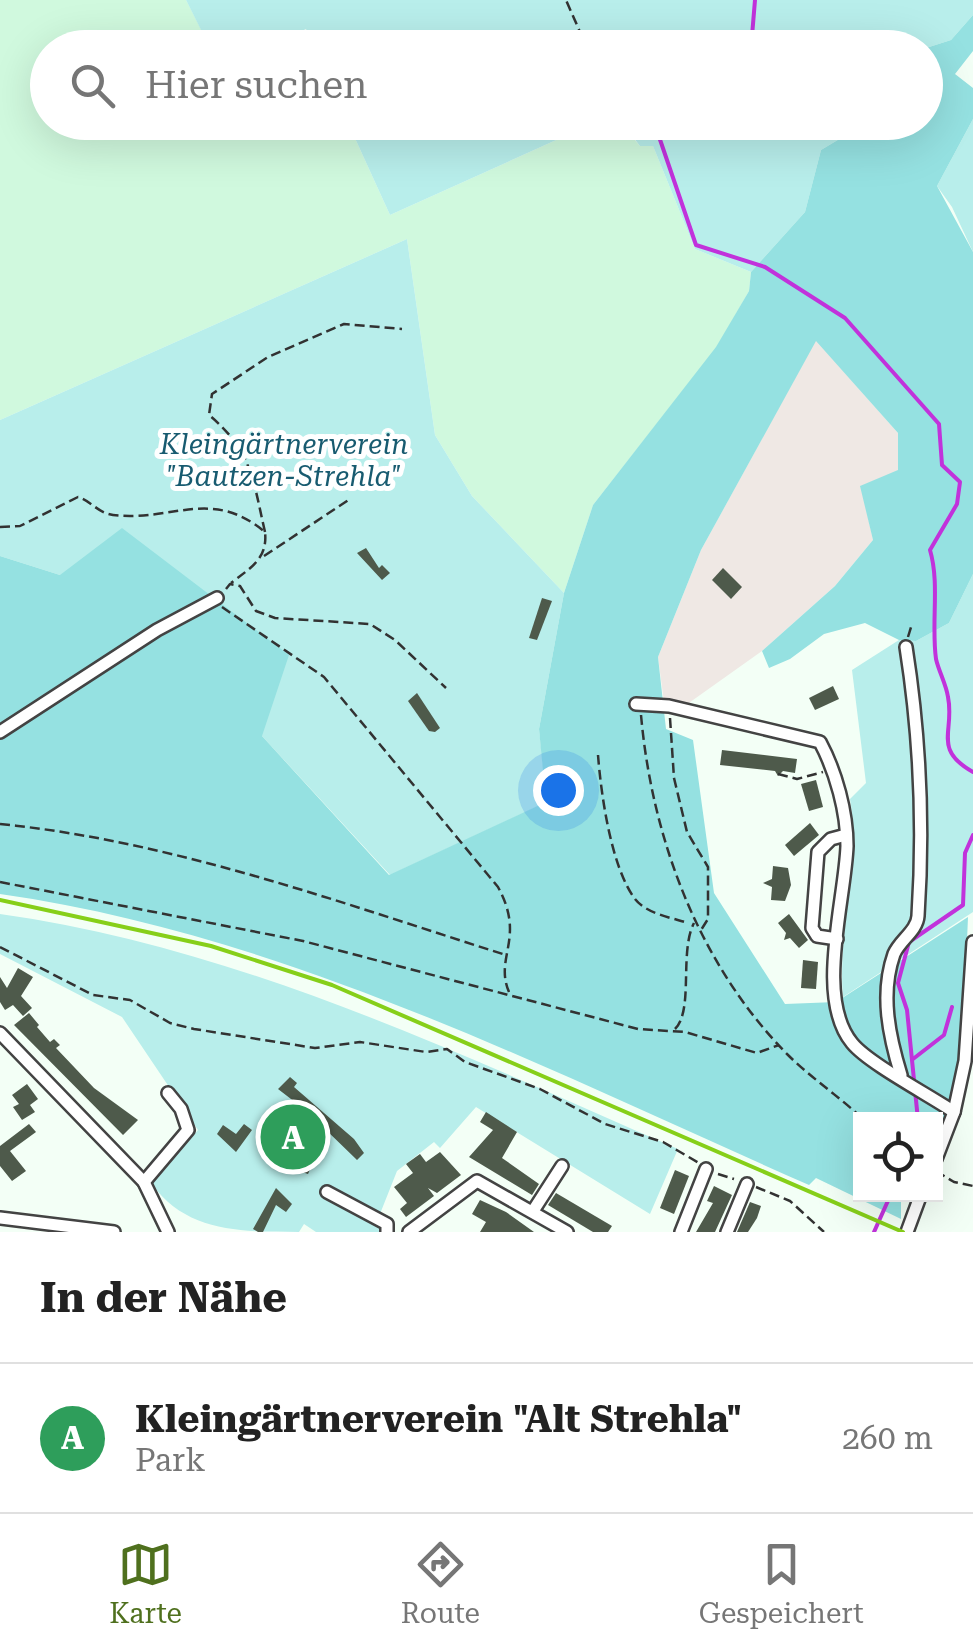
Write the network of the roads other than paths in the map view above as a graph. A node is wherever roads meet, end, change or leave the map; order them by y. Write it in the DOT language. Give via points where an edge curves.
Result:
graph roads {
  1 [pos="217,598"];
  2 [pos="906,647"];
  3 [pos="638,704"];
  4 [pos="0,732"];
  5 [pos="846,835"];
  6 [pos="837,938"];
  7 [pos="973,942"];
  8 [pos="0,1033"];
  9 [pos="910,1082"];
  10 [pos="168,1093"];
  11 [pos="954,1112"];
  12 [pos="943,1141"];
  13 [pos="562,1166"];
  14 [pos="706,1170"];
  15 [pos="144,1182"];
  16 [pos="747,1184"];
  17 [pos="327,1192"];
  18 [pos="918,1202"];
  19 [pos="533,1212"];
  20 [pos="0,1218"];
  21 [pos="114,1232"];
  22 [pos="168,1232"];
  23 [pos="386,1232"];
  24 [pos="409,1232"];
  25 [pos="567,1232"];
  26 [pos="681,1232"];
  27 [pos="727,1232"];
  28 [pos="907,1232"];
  1 -- 4 [label="street"];
  2 -- 9 [label="street" via="922,768 918,922 895,952 887,1032"];
  3 -- 5 [label="street" via="820,742"];
  5 -- 6 [label="street"];
  5 -- 6 [label="street" via="818,852 812,928 817,936"];
  6 -- 9 [label="street" via="836,1010 843,1030 866,1057"];
  7 -- 11 [label="street" via="965,1060"];
  8 -- 15 [label="street"];
  9 -- 11 [label="street"];
  10 -- 15 [label="street" via="188,1130"];
  11 -- 12 [label="street"];
  13 -- 19 [label="street"];
  14 -- 26 [label="street"];
  15 -- 22 [label="street"];
  16 -- 27 [label="street"];
  17 -- 23 [label="street" via="380,1217"];
  18 -- 28 [label="street"];
  19 -- 24 [label="street" via="477,1180"];
  19 -- 25 [label="street"];
  20 -- 21 [label="street"];
}
